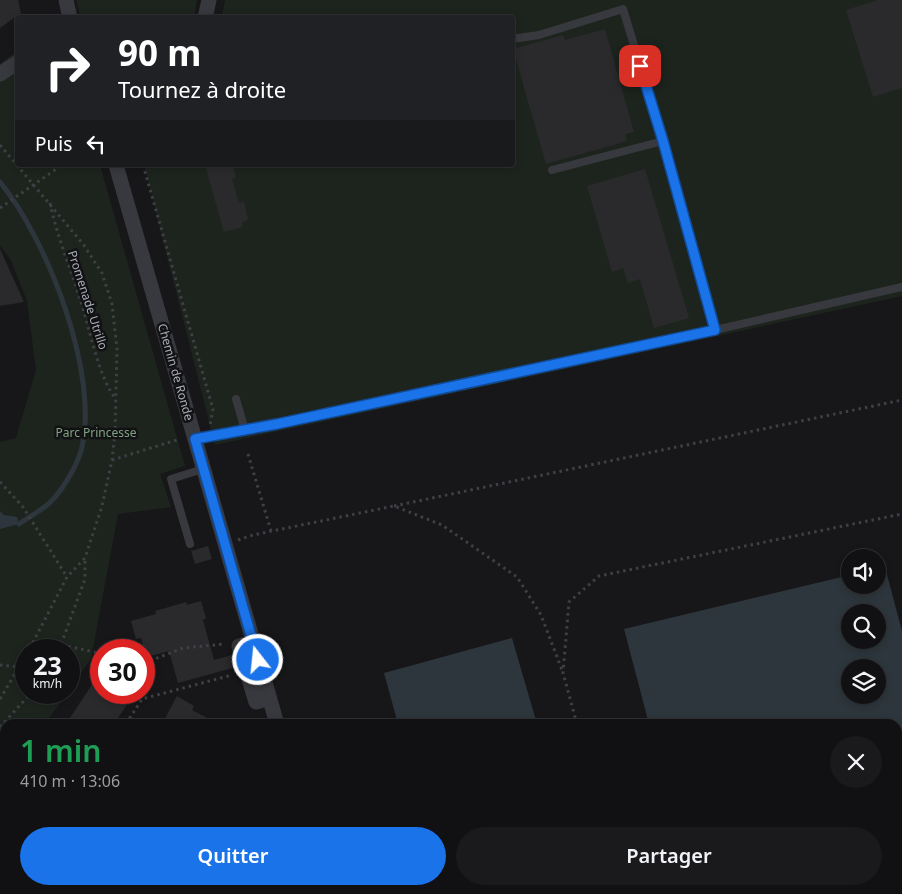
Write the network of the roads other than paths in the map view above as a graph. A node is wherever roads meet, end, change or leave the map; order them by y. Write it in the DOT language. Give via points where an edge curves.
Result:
graph roads {
  1 [pos="66,0"];
  2 [pos="208,0"];
  3 [pos="69,15"];
  4 [pos="206,15"];
  5 [pos="515,39"];
  6 [pos="15,64"];
  7 [pos="0,74"];
  8 [pos="663,141"];
  9 [pos="117,167"];
  10 [pos="552,170"];
  11 [pos="902,287"];
  12 [pos="715,330"];
  13 [pos="236,399"];
  14 [pos="245,430"];
  15 [pos="189,438"];
  16 [pos="203,469"];
  17 [pos="190,544"];
  18 [pos="246,644"];
  19 [pos="270,698"];
  20 [pos="276,719"];
  1 -- 3 [label="street"];
  2 -- 4 [label="street"];
  5 -- 8 [label="lane" via="539,35 623,10"];
  6 -- 7 [label="street"];
  8 -- 10 [label="lane"];
  8 -- 12 [label="lane"];
  9 -- 15 [label="street, Chemin de Ronde"];
  11 -- 12 [label="lane"];
  12 -- 14 [label="lane"];
  13 -- 14 [label="lane"];
  14 -- 15 [label="lane"];
  15 -- 16 [label="street, Chemin de Ronde"];
  16 -- 17 [label="lane" via="171,480"];
  16 -- 18 [label="street, Chemin de Ronde" via="226,546"];
  18 -- 19 [label="street, Chemin de Ronde"];
  18 -- 19 [label="street" via="247,671 256,702"];
  19 -- 20 [label="street, Chemin de Ronde"];
}
